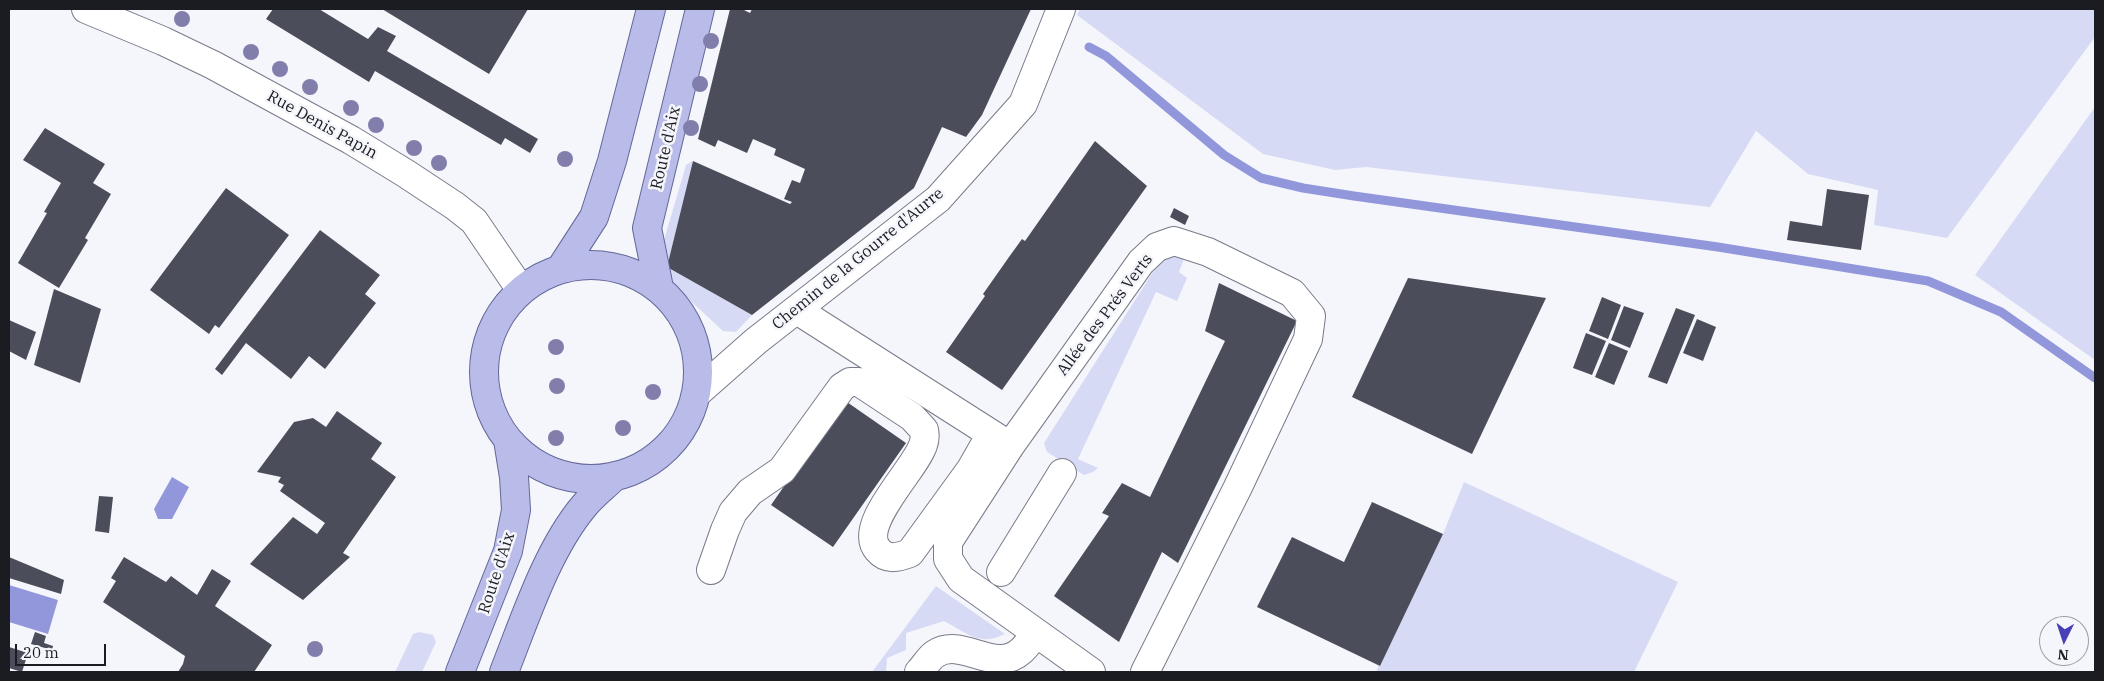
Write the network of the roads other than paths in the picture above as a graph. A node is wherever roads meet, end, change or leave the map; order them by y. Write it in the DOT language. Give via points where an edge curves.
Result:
graph roads {
  1 [pos="86,9"];
  2 [pos="651,9"];
  3 [pos="700,9"];
  4 [pos="1061,9"];
  5 [pos="561,268"];
  6 [pos="659,288"];
  7 [pos="521,290"];
  8 [pos="797,310"];
  9 [pos="697,393"];
  10 [pos="508,440"];
  11 [pos="1000,440"];
  12 [pos="1062,473"];
  13 [pos="615,476"];
  14 [pos="711,570"];
  15 [pos="1001,572"];
  16 [pos="1036,633"];
  17 [pos="460,672"];
  18 [pos="504,672"];
  19 [pos="919,672"];
  20 [pos="1091,672"];
  21 [pos="1145,672"];
  1 -- 7 [label="street, Rue Denis Papin" via="212,64 405,173 474,221"];
  2 -- 5 [label="main road" via="612,162 594,217"];
  3 -- 6 [label="main road, Route d'Aix" via="647,228"];
  4 -- 8 [label="street, Chemin de la Gourre d'Aurre" via="1023,104 938,199"];
  5 -- 6 [label="main road" via="596,265 612,268 629,272"];
  5 -- 7 [label="main road"];
  6 -- 9 [label="main road" via="684,318 698,354"];
  7 -- 10 [label="main road" via="498,317 486,349 484,384 492,414"];
  8 -- 9 [label="street, Chemin de la Gourre d'Aurre"];
  8 -- 11 [label="street"];
  9 -- 13 [label="main road" via="681,431 670,443 652,460"];
  10 -- 13 [label="main road" via="538,466 575,478"];
  10 -- 17 [label="main road, Route d'Aix" via="516,510 508,551"];
  11 -- 14 [label="street" via="971,469 910,553 897,558 887,556 874,545 874,525 923,446 924,430 912,417 859,382 850,382 842,387 782,470 750,492 733,512"];
  11 -- 16 [label="street, Allée des Prés Verts" via="948,542 948,558 961,579"];
  11 -- 21 [label="street, Allée des Prés Verts" via="1141,262 1157,247 1174,241 1208,252 1292,293 1311,316 1308,340"];
  12 -- 15 [label="street"];
  13 -- 18 [label="main road" via="584,506 558,545 530,604"];
  16 -- 19 [label="street" via="1020,652 1008,659 986,658 947,649 934,655"];
  16 -- 20 [label="street, Allée des Prés Verts"];
}
